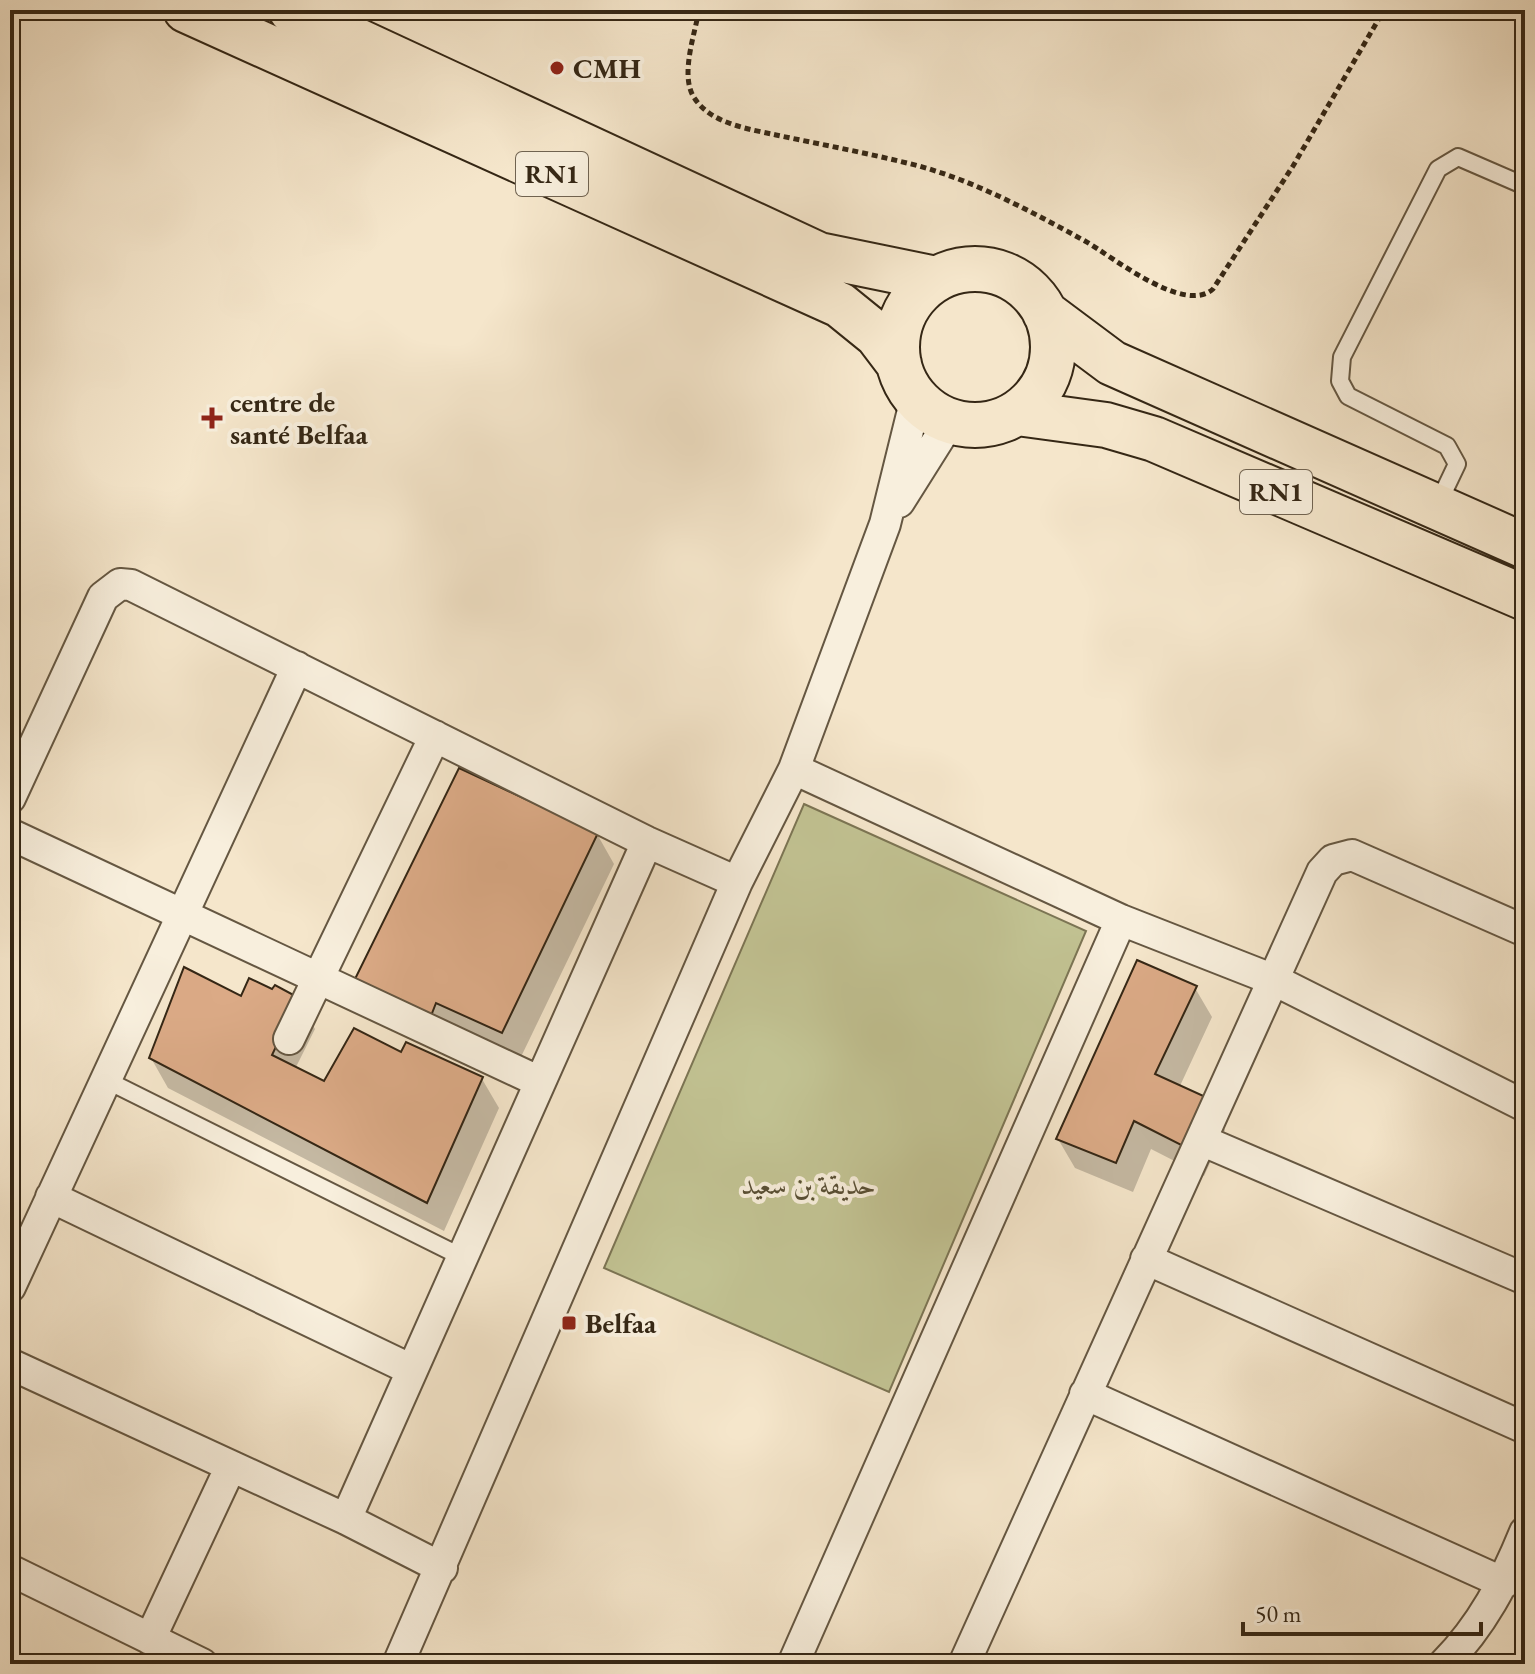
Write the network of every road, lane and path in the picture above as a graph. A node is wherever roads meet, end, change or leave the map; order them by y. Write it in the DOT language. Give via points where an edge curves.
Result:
graph roads {
  1 [pos="186,10"];
  2 [pos="291,10"];
  3 [pos="699,10"];
  4 [pos="1384,10"];
  5 [pos="1525,186"];
  6 [pos="936,279"];
  7 [pos="1045,313"];
  8 [pos="922,394"];
  9 [pos="1018,413"];
  10 [pos="1436,509"];
  11 [pos="885,524"];
  12 [pos="1525,546"];
  13 [pos="1525,598"];
  14 [pos="297,667"];
  15 [pos="435,736"];
  16 [pos="794,769"];
  17 [pos="10,798"];
  18 [pos="10,834"];
  19 [pos="647,842"];
  20 [pos="737,882"];
  21 [pos="182,916"];
  22 [pos="1121,920"];
  23 [pos="1525,931"];
  24 [pos="1274,980"];
  25 [pos="317,981"];
  26 [pos="289,1039"];
  27 [pos="106,1080"];
  28 [pos="540,1082"];
  29 [pos="1525,1106"];
  30 [pos="1201,1140"];
  31 [pos="51,1197"];
  32 [pos="462,1257"];
  33 [pos="1146,1259"];
  34 [pos="1525,1279"];
  35 [pos="10,1287"];
  36 [pos="10,1364"];
  37 [pos="412,1370"];
  38 [pos="1085,1394"];
  39 [pos="1525,1428"];
  40 [pos="231,1466"];
  41 [pos="346,1519"];
  42 [pos="1525,1532"];
  43 [pos="442,1568"];
  44 [pos="10,1570"];
  45 [pos="1504,1583"];
  46 [pos="150,1639"];
  47 [pos="202,1664"];
  48 [pos="398,1664"];
  49 [pos="793,1664"];
  50 [pos="964,1664"];
  51 [pos="1444,1664"];
  1 -- 8 [label="highway, RN1" via="840,305 877,335"];
  2 -- 6 [label="highway, RN1" via="819,255"];
  3 -- 4 [label="path" via="688,70 693,98 709,113 739,127 921,167 974,187 1014,203 1140,277 1189,298 1213,289"];
  5 -- 10 [label="lane" via="1458,157 1438,169 1342,357 1340,381 1348,396 1447,446 1457,464"];
  6 -- 7 [label="highway, RN1" via="964,270 994,271 1029,290"];
  6 -- 8 [label="highway" via="921,291 900,325"];
  7 -- 9 [label="highway" via="1053,337 1049,372 1042,388"];
  7 -- 10 [label="highway, RN1" via="1112,363"];
  8 -- 9 [label="highway, RN1" via="984,425"];
  8 -- 11 [label="street"];
  8 -- 11 [label="street"];
  9 -- 13 [label="highway, RN1" via="1106,425 1154,439"];
  10 -- 12 [label="highway, RN1"];
  11 -- 16 [label="street"];
  14 -- 15 [label="street"];
  14 -- 17 [label="street" via="120,584 103,597 93,616"];
  14 -- 21 [label="street"];
  15 -- 19 [label="street"];
  15 -- 25 [label="street"];
  16 -- 20 [label="street"];
  16 -- 22 [label="street"];
  18 -- 21 [label="street"];
  19 -- 20 [label="street"];
  19 -- 28 [label="street"];
  20 -- 43 [label="street"];
  21 -- 25 [label="street"];
  21 -- 27 [label="street"];
  22 -- 24 [label="street"];
  22 -- 49 [label="street"];
  23 -- 24 [label="street" via="1343,855 1322,872"];
  24 -- 29 [label="street"];
  24 -- 30 [label="street"];
  25 -- 26 [label="street"];
  25 -- 28 [label="street"];
  27 -- 31 [label="street"];
  27 -- 32 [label="lane"];
  28 -- 32 [label="street"];
  30 -- 33 [label="street"];
  30 -- 34 [label="street"];
  31 -- 35 [label="street"];
  31 -- 37 [label="street"];
  32 -- 37 [label="street"];
  33 -- 38 [label="street"];
  33 -- 39 [label="street"];
  36 -- 40 [label="street"];
  37 -- 41 [label="street"];
  38 -- 45 [label="street"];
  38 -- 50 [label="street"];
  40 -- 41 [label="street"];
  40 -- 46 [label="street"];
  41 -- 43 [label="street"];
  42 -- 45 [label="street"];
  43 -- 48 [label="street"];
  44 -- 46 [label="street"];
  45 -- 51 [label="street" via="1466,1642"];
  46 -- 47 [label="street"];
}
